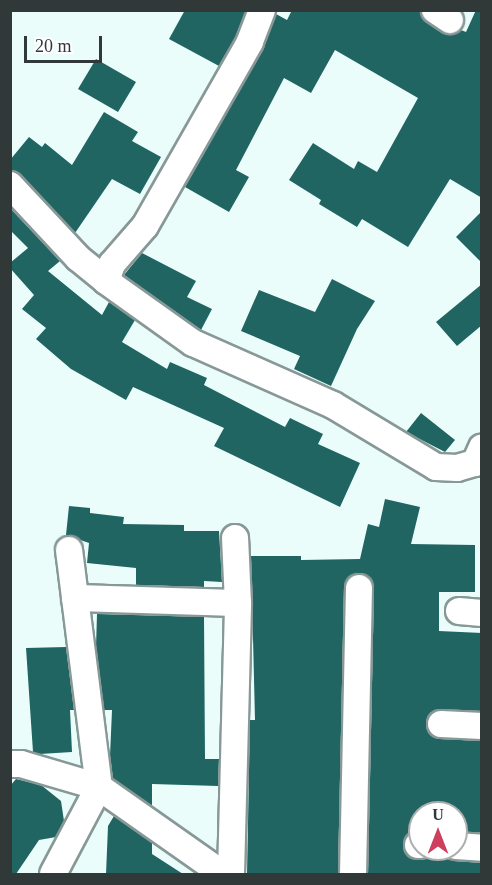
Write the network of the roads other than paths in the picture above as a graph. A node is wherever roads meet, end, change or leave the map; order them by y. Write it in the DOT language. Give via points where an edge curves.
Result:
graph roads {
  1 [pos="262,10"];
  2 [pos="10,185"];
  3 [pos="106,281"];
  4 [pos="482,447"];
  5 [pos="235,538"];
  6 [pos="69,550"];
  7 [pos="359,588"];
  8 [pos="75,598"];
  9 [pos="238,603"];
  10 [pos="441,724"];
  11 [pos="482,726"];
  12 [pos="10,764"];
  13 [pos="99,787"];
  14 [pos="53,874"];
  15 [pos="223,874"];
  16 [pos="231,874"];
  17 [pos="353,874"];
  1 -- 3 [label="street" via="250,42 145,226 112,264"];
  2 -- 3 [label="street" via="78,258"];
  3 -- 4 [label="street" via="193,343 333,405 436,467 457,468 475,463"];
  5 -- 9 [label="street"];
  6 -- 8 [label="street"];
  7 -- 17 [label="street"];
  8 -- 9 [label="street"];
  8 -- 13 [label="street"];
  9 -- 16 [label="street"];
  10 -- 11 [label="street"];
  12 -- 13 [label="street"];
  13 -- 14 [label="street"];
  13 -- 15 [label="street"];
}
